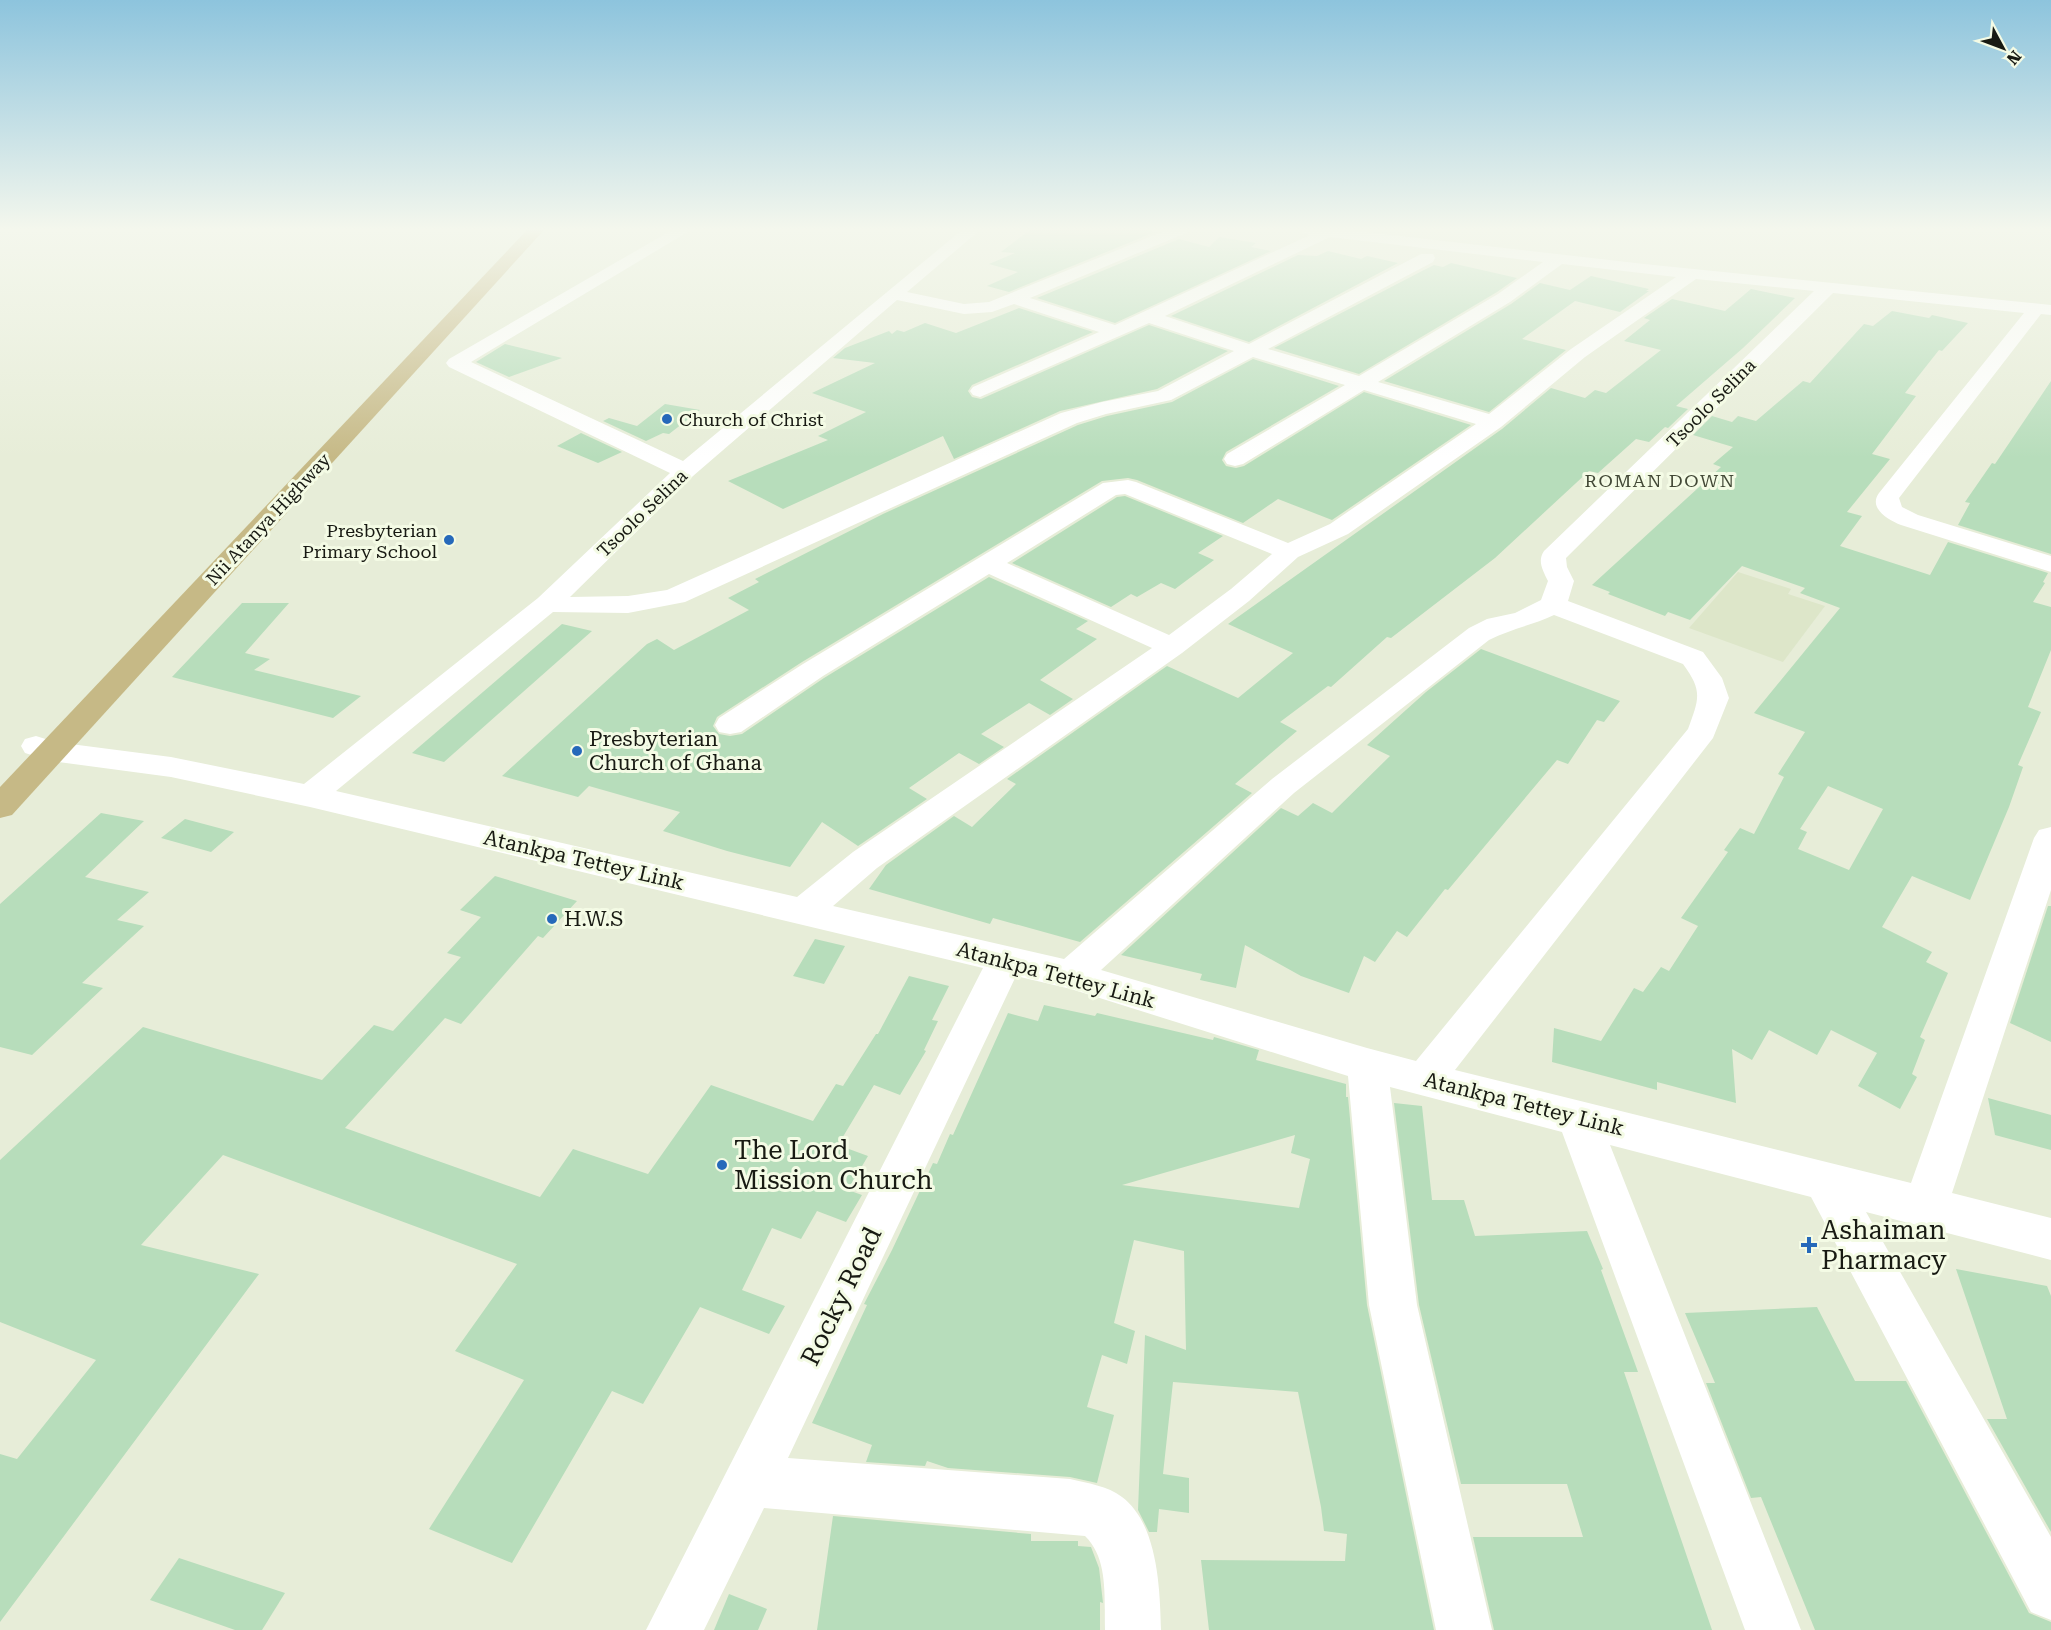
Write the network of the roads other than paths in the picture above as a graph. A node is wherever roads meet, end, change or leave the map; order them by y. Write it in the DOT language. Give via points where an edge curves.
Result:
graph roads {
  1 [pos="439,306"];
  2 [pos="464,306"];
  3 [pos="553,306"];
  4 [pos="879,306"];
  5 [pos="957,306"];
  6 [pos="995,306"];
  7 [pos="1039,306"];
  8 [pos="1171,306"];
  9 [pos="1337,306"];
  10 [pos="1490,306"];
  11 [pos="1646,306"];
  12 [pos="1809,306"];
  13 [pos="2005,306"];
  14 [pos="2044,310"];
  15 [pos="1148,317"];
  16 [pos="1116,330"];
  17 [pos="1253,351"];
  18 [pos="1360,383"];
  19 [pos="980,391"];
  20 [pos="1493,422"];
  21 [pos="1235,459"];
  22 [pos="685,471"];
  23 [pos="1289,552"];
  24 [pos="989,564"];
  25 [pos="2051,564"];
  26 [pos="547,604"];
  27 [pos="1553,606"];
  28 [pos="1172,647"];
  29 [pos="730,725"];
  30 [pos="44,748"];
  31 [pos="0,785"];
  32 [pos="310,796"];
  33 [pos="0,807"];
  34 [pos="2051,838"];
  35 [pos="804,911"];
  36 [pos="1005,961"];
  37 [pos="1071,975"];
  38 [pos="1367,1065"];
  39 [pos="1425,1079"];
  40 [pos="1578,1118"];
  41 [pos="1826,1182"];
  42 [pos="1925,1206"];
  43 [pos="2051,1239"];
  44 [pos="750,1481"];
  45 [pos="2051,1592"];
  46 [pos="674,1630"];
  47 [pos="1133,1630"];
  48 [pos="1464,1630"];
  49 [pos="1773,1630"];
  1 -- 30 [label="main road"];
  2 -- 30 [label="main road, Nii Atanya Highway"];
  3 -- 22 [label="street" via="456,363"];
  4 -- 22 [label="street, Tsoolo Selina"];
  5 -- 6 [label="street"];
  7 -- 16 [label="street"];
  8 -- 15 [label="street"];
  9 -- 17 [label="street"];
  10 -- 18 [label="street"];
  11 -- 20 [label="street" via="1578,353"];
  12 -- 27 [label="street, Tsoolo Selina" via="1553,556 1561,581"];
  13 -- 14 [label="street"];
  14 -- 25 [label="street" via="1887,498 1887,504 1900,516 1920,524"];
  15 -- 16 [label="street"];
  15 -- 17 [label="street"];
  16 -- 19 [label="street"];
  17 -- 18 [label="street"];
  17 -- 26 [label="street" via="1164,396 1070,418 676,596 623,605"];
  18 -- 20 [label="street"];
  18 -- 21 [label="street"];
  20 -- 23 [label="street" via="1339,529"];
  22 -- 26 [label="street, Tsoolo Selina"];
  23 -- 24 [label="street" via="1119,486"];
  23 -- 28 [label="street"];
  24 -- 28 [label="street"];
  24 -- 29 [label="street"];
  26 -- 32 [label="street, Tsoolo Selina"];
  27 -- 37 [label="street" via="1479,634 1283,786"];
  27 -- 39 [label="street" via="1693,658 1708,678 1714,698 1702,731"];
  28 -- 35 [label="street" via="865,860"];
  30 -- 31 [label="main road"];
  30 -- 32 [label="street, Atankpa Tettey Link" via="171,767"];
  30 -- 33 [label="main road, Nii Atanya Highway"];
  32 -- 35 [label="street, Atankpa Tettey Link"];
  34 -- 42 [label="street"];
  35 -- 36 [label="street, Atankpa Tettey Link"];
  36 -- 37 [label="street, Atankpa Tettey Link"];
  36 -- 44 [label="street, Rocky Road"];
  37 -- 38 [label="street, Atankpa Tettey Link"];
  38 -- 39 [label="street, Atankpa Tettey Link"];
  38 -- 48 [label="street" via="1393,1305"];
  39 -- 40 [label="street, Atankpa Tettey Link"];
  40 -- 41 [label="street, Atankpa Tettey Link"];
  40 -- 49 [label="street"];
  41 -- 42 [label="street, Atankpa Tettey Link"];
  41 -- 45 [label="street"];
  42 -- 43 [label="street, Atankpa Tettey Link"];
  44 -- 46 [label="street, Rocky Road"];
  44 -- 47 [label="street" via="1071,1506 1102,1515 1122,1537 1131,1582"];
}
